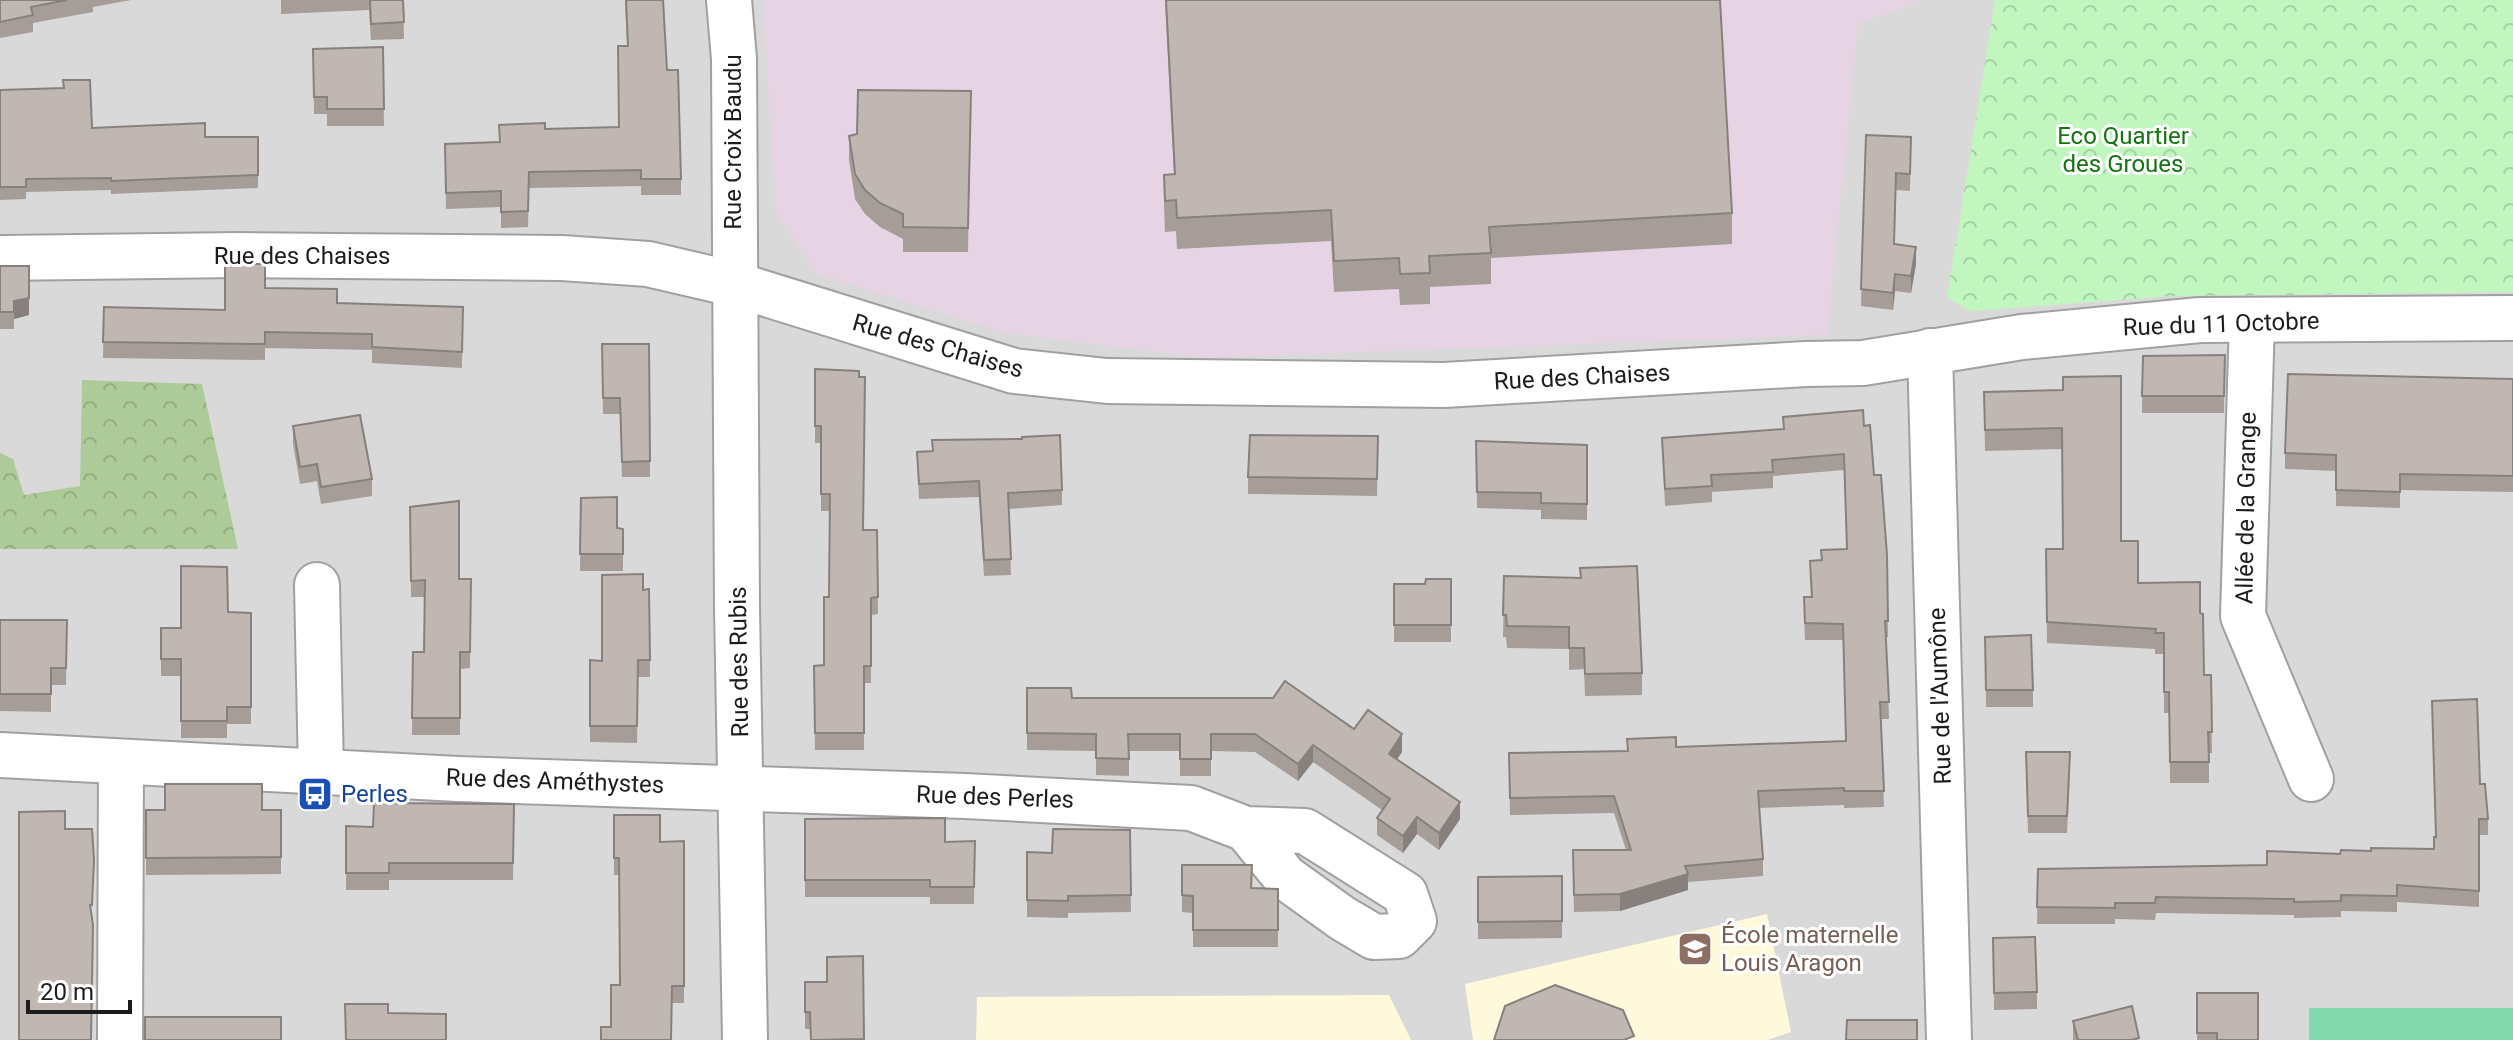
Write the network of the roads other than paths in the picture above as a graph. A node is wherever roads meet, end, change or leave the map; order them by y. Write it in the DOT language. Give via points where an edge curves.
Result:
graph roads {
  1 [pos="729,0"];
  2 [pos="0,258"];
  3 [pos="734,284"];
  4 [pos="2513,318"];
  5 [pos="2252,320"];
  6 [pos="1930,351"];
  7 [pos="317,585"];
  8 [pos="0,755"];
  9 [pos="121,762"];
  10 [pos="321,771"];
  11 [pos="2311,779"];
  12 [pos="741,787"];
  13 [pos="1246,829"];
  14 [pos="120,1040"];
  15 [pos="745,1040"];
  16 [pos="1949,1040"];
  1 -- 3 [label="street, Rue Croix Baudu"];
  2 -- 3 [label="street, Rue des Chaises" via="562,258 648,264"];
  3 -- 6 [label="street, Rue des Chaises" via="1014,371 1107,381 1444,385 1863,363"];
  3 -- 12 [label="street, Rue des Rubis"];
  4 -- 5 [label="street, Rue du 11 Octobre"];
  5 -- 6 [label="street, Rue du 11 Octobre" via="2022,337"];
  5 -- 11 [label="street, Allée de la Grange" via="2243,616"];
  6 -- 16 [label="street, Rue de l'Aumône"];
  7 -- 10 [label="street"];
  8 -- 9 [label="street, Rue des Améthystes"];
  9 -- 10 [label="street, Rue des Améthystes"];
  9 -- 14 [label="street"];
  10 -- 12 [label="street, Rue des Améthystes"];
  12 -- 13 [label="street, Rue des Perles" via="1191,808"];
  12 -- 15 [label="street, Rue des Rubis"];
}
